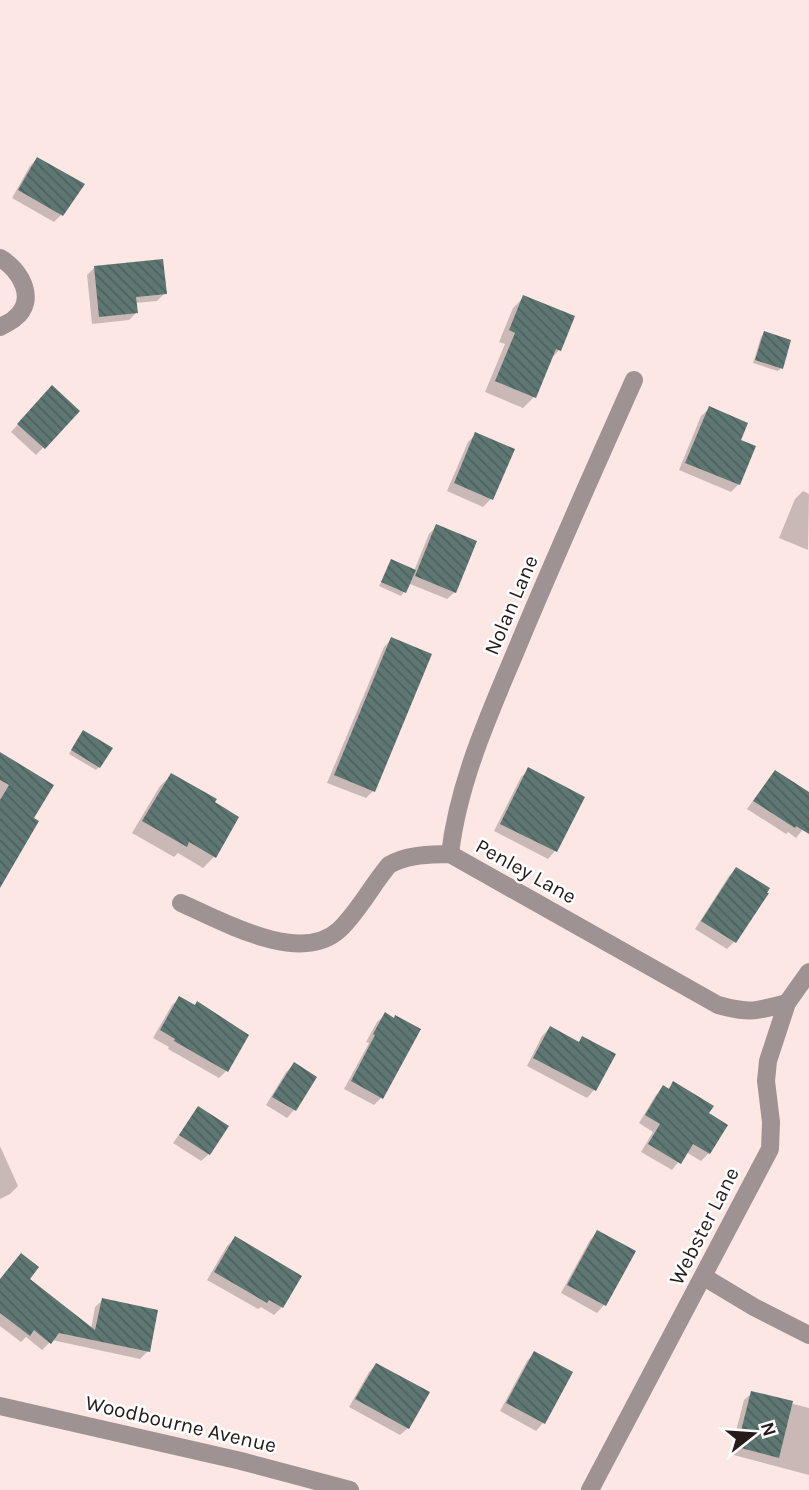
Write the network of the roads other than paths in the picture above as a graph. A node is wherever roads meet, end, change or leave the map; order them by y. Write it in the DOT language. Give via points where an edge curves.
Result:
graph roads {
  1 [pos="0,258"];
  2 [pos="0,327"];
  3 [pos="634,380"];
  4 [pos="450,854"];
  5 [pos="181,903"];
  6 [pos="809,972"];
  7 [pos="787,1003"];
  8 [pos="704,1277"];
  9 [pos="809,1335"];
  10 [pos="0,1406"];
  11 [pos="350,1490"];
  12 [pos="590,1490"];
  1 -- 2 [label="street" via="12,264 26,293 17,317"];
  3 -- 4 [label="street, Nolan Lane" via="498,694 457,808"];
  4 -- 5 [label="street, Penley Lane" via="418,855 389,865 338,931 304,943 249,933"];
  4 -- 7 [label="street, Penley Lane" via="718,1005 741,1012"];
  6 -- 7 [label="street, Webster Lane"];
  7 -- 8 [label="street, Webster Lane" via="768,1061 770,1149"];
  8 -- 9 [label="street"];
  8 -- 12 [label="street, Webster Lane"];
  10 -- 11 [label="street, Woodbourne Avenue"];
}
